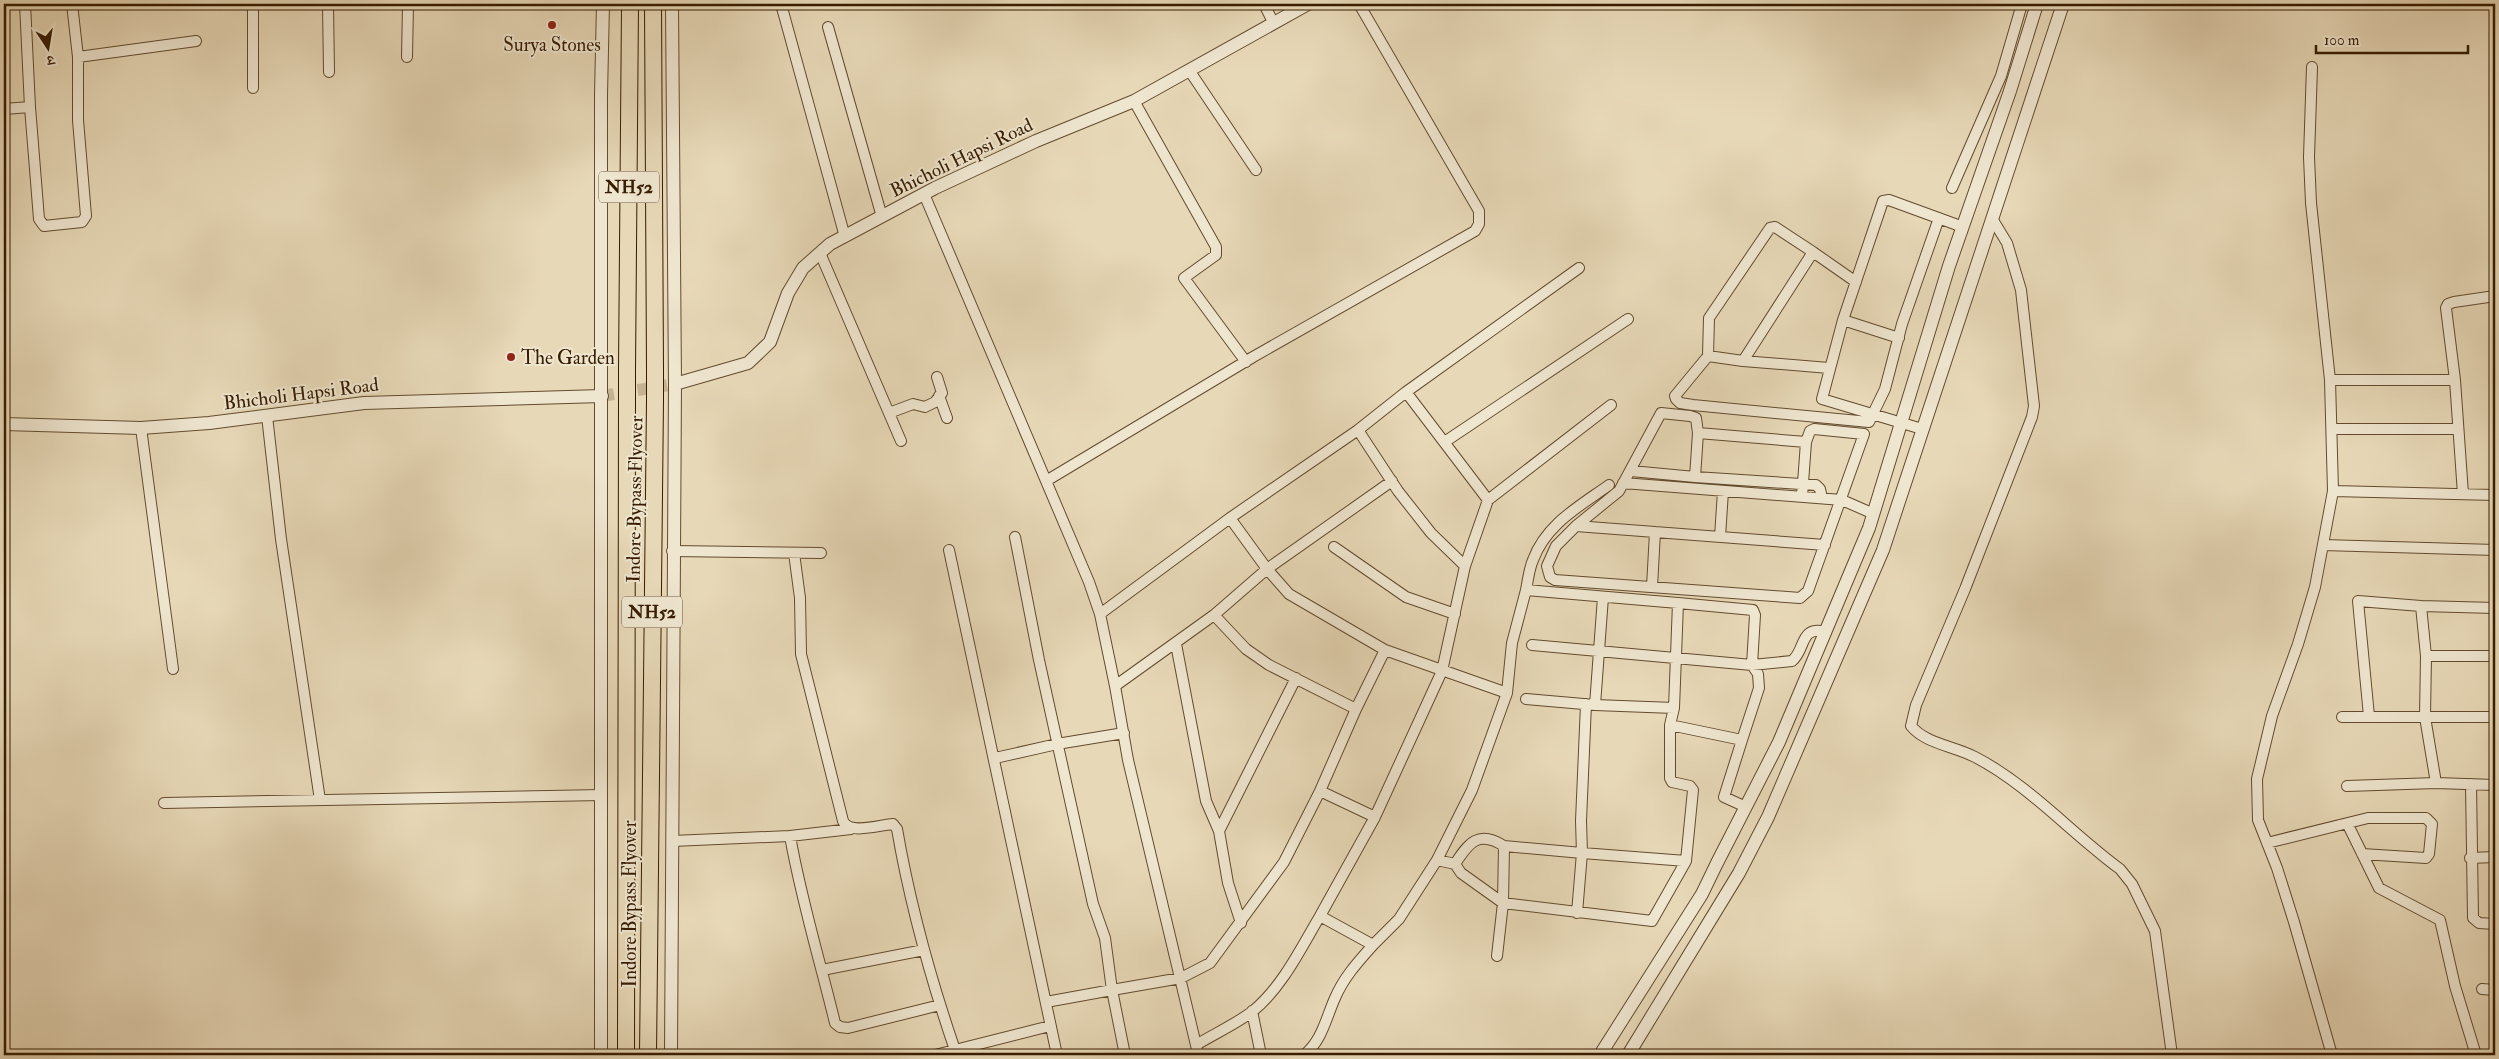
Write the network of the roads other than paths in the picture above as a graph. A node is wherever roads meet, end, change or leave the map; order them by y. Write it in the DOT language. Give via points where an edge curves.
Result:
graph roads {
  1 [pos="25,4"];
  2 [pos="72,4"];
  3 [pos="253,4"];
  4 [pos="328,4"];
  5 [pos="408,4"];
  6 [pos="603,4"];
  7 [pos="630,4"];
  8 [pos="653,4"];
  9 [pos="672,4"];
  10 [pos="781,4"];
  11 [pos="1264,4"];
  12 [pos="1308,4"];
  13 [pos="1359,4"];
  14 [pos="2022,4"];
  15 [pos="2037,4"];
  16 [pos="2064,4"];
  17 [pos="1273,22"];
  18 [pos="828,27"];
  19 [pos="196,41"];
  20 [pos="78,57"];
  21 [pos="407,57"];
  22 [pos="2312,67"];
  23 [pos="1189,70"];
  24 [pos="329,72"];
  25 [pos="253,88"];
  26 [pos="1134,101"];
  27 [pos="30,107"];
  28 [pos="4,109"];
  29 [pos="1256,170"];
  30 [pos="1952,188"];
  31 [pos="924,194"];
  32 [pos="882,217"];
  33 [pos="1939,218"];
  34 [pos="1993,220"];
  35 [pos="1963,227"];
  36 [pos="845,237"];
  37 [pos="1813,252"];
  38 [pos="820,253"];
  39 [pos="1579,268"];
  40 [pos="1856,282"];
  41 [pos="2495,296"];
  42 [pos="1628,319"];
  43 [pos="1843,320"];
  44 [pos="1899,338"];
  45 [pos="1708,356"];
  46 [pos="1742,361"];
  47 [pos="1246,362"];
  48 [pos="1829,368"];
  49 [pos="937,377"];
  50 [pos="2330,380"];
  51 [pos="2455,380"];
  52 [pos="675,384"];
  53 [pos="1406,392"];
  54 [pos="602,396"];
  55 [pos="939,396"];
  56 [pos="1611,405"];
  57 [pos="889,413"];
  58 [pos="1873,413"];
  59 [pos="266,416"];
  60 [pos="947,418"];
  61 [pos="1900,422"];
  62 [pos="4,424"];
  63 [pos="141,428"];
  64 [pos="1922,429"];
  65 [pos="2333,429"];
  66 [pos="2458,429"];
  67 [pos="1358,430"];
  68 [pos="1698,433"];
  69 [pos="902,441"];
  70 [pos="1446,441"];
  71 [pos="1806,442"];
  72 [pos="1631,471"];
  73 [pos="1696,477"];
  74 [pos="1046,481"];
  75 [pos="1392,481"];
  76 [pos="1623,483"];
  77 [pos="1803,483"];
  78 [pos="1609,485"];
  79 [pos="1723,490"];
  80 [pos="2333,491"];
  81 [pos="2463,494"];
  82 [pos="2495,495"];
  83 [pos="1802,497"];
  84 [pos="1822,498"];
  85 [pos="1488,500"];
  86 [pos="1842,500"];
  87 [pos="4,514"];
  88 [pos="1874,514"];
  89 [pos="1230,518"];
  90 [pos="4,522"];
  91 [pos="1576,526"];
  92 [pos="1655,532"];
  93 [pos="1015,537"];
  94 [pos="1720,537"];
  95 [pos="1825,545"];
  96 [pos="2323,545"];
  97 [pos="1334,547"];
  98 [pos="672,550"];
  99 [pos="949,550"];
  100 [pos="2495,550"];
  101 [pos="794,552"];
  102 [pos="821,553"];
  103 [pos="1465,566"];
  104 [pos="1267,569"];
  105 [pos="1652,587"];
  106 [pos="1526,590"];
  107 [pos="1603,597"];
  108 [pos="1678,603"];
  109 [pos="2421,606"];
  110 [pos="2495,608"];
  111 [pos="1100,614"];
  112 [pos="1455,614"];
  113 [pos="1214,615"];
  114 [pos="1826,632"];
  115 [pos="1176,644"];
  116 [pos="1532,645"];
  117 [pos="1385,650"];
  118 [pos="1599,650"];
  119 [pos="1675,656"];
  120 [pos="2426,656"];
  121 [pos="2495,656"];
  122 [pos="1752,665"];
  123 [pos="173,669"];
  124 [pos="1442,671"];
  125 [pos="1296,678"];
  126 [pos="1115,686"];
  127 [pos="1506,693"];
  128 [pos="1526,699"];
  129 [pos="1590,705"];
  130 [pos="1674,708"];
  131 [pos="1356,709"];
  132 [pos="2368,716"];
  133 [pos="2342,717"];
  134 [pos="2425,717"];
  135 [pos="2495,717"];
  136 [pos="1670,725"];
  137 [pos="1124,733"];
  138 [pos="1742,740"];
  139 [pos="1057,744"];
  140 [pos="995,758"];
  141 [pos="2436,783"];
  142 [pos="2470,784"];
  143 [pos="2495,785"];
  144 [pos="2347,786"];
  145 [pos="1320,790"];
  146 [pos="602,795"];
  147 [pos="320,800"];
  148 [pos="164,803"];
  149 [pos="1746,806"];
  150 [pos="1375,817"];
  151 [pos="2348,825"];
  152 [pos="851,828"];
  153 [pos="1219,831"];
  154 [pos="790,836"];
  155 [pos="672,841"];
  156 [pos="2267,844"];
  157 [pos="1504,846"];
  158 [pos="1582,853"];
  159 [pos="2362,854"];
  160 [pos="2495,857"];
  161 [pos="2470,858"];
  162 [pos="1437,860"];
  163 [pos="1686,861"];
  164 [pos="1455,864"];
  165 [pos="1503,903"];
  166 [pos="1578,913"];
  167 [pos="1320,916"];
  168 [pos="1241,923"];
  169 [pos="2495,924"];
  170 [pos="1373,945"];
  171 [pos="924,950"];
  172 [pos="1497,956"];
  173 [pos="822,970"];
  174 [pos="1181,978"];
  175 [pos="2482,989"];
  176 [pos="1112,990"];
  177 [pos="2495,990"];
  178 [pos="1046,1002"];
  179 [pos="940,1005"];
  180 [pos="1252,1011"];
  181 [pos="1050,1026"];
  182 [pos="955,1050"];
  183 [pos="1197,1050"];
  184 [pos="601,1055"];
  185 [pos="626,1055"];
  186 [pos="648,1055"];
  187 [pos="671,1055"];
  188 [pos="935,1055"];
  189 [pos="1057,1055"];
  190 [pos="1125,1055"];
  191 [pos="1261,1055"];
  192 [pos="1304,1055"];
  193 [pos="1600,1055"];
  194 [pos="1628,1055"];
  195 [pos="1949,1055"];
  196 [pos="1960,1055"];
  197 [pos="2172,1055"];
  198 [pos="2332,1055"];
  199 [pos="2476,1055"];
  1 -- 27 [label="street"];
  2 -- 20 [label="street"];
  3 -- 25 [label="street"];
  4 -- 24 [label="street"];
  5 -- 21 [label="street"];
  6 -- 54 [label="street"];
  7 -- 185 [label="highway, Indore Bypass Flyover / NH52, bridge"];
  8 -- 186 [label="highway, Indore Bypass Flyover / NH52, bridge" via="655,400"];
  9 -- 52 [label="street"];
  10 -- 36 [label="street"];
  11 -- 17 [label="street"];
  12 -- 17 [label="street, Bhicholi Hapsi Road"];
  13 -- 47 [label="street" via="1479,211 1479,224 1475,232"];
  14 -- 30 [label="street" via="2001,76"];
  15 -- 35 [label="street"];
  16 -- 34 [label="street"];
  17 -- 23 [label="street, Bhicholi Hapsi Road"];
  18 -- 32 [label="street"];
  19 -- 20 [label="street"];
  20 -- 27 [label="street" via="78,120 86,216 82,222 44,226 39,219"];
  22 -- 50 [label="street" via="2311,203"];
  23 -- 26 [label="street, Bhicholi Hapsi Road"];
  23 -- 29 [label="street"];
  26 -- 31 [label="street, Bhicholi Hapsi Road" via="1036,141"];
  26 -- 47 [label="street" via="1216,246 1216,255 1184,278"];
  27 -- 28 [label="street"];
  31 -- 32 [label="street, Bhicholi Hapsi Road"];
  31 -- 74 [label="street"];
  32 -- 36 [label="street, Bhicholi Hapsi Road"];
  33 -- 35 [label="street"];
  33 -- 40 [label="street" via="1885,200"];
  33 -- 44 [label="street"];
  34 -- 64 [label="street"];
  34 -- 197 [label="street" via="2007,243 2021,290 2034,406 1916,705 1911,726 1919,736 1976,758 2019,785 2120,869 2132,884 2155,931"];
  35 -- 61 [label="street"];
  36 -- 38 [label="street, Bhicholi Hapsi Road"];
  37 -- 40 [label="street"];
  37 -- 45 [label="street" via="1775,226 1770,228 1709,318"];
  37 -- 46 [label="street"];
  38 -- 52 [label="street, Bhicholi Hapsi Road" via="803,268 788,293 770,342 748,363"];
  38 -- 57 [label="street"];
  39 -- 53 [label="street"];
  40 -- 43 [label="street"];
  41 -- 51 [label="street" via="2454,302 2446,308"];
  42 -- 70 [label="street"];
  43 -- 44 [label="street"];
  43 -- 48 [label="street"];
  44 -- 58 [label="street" via="1885,389"];
  45 -- 46 [label="street"];
  45 -- 58 [label="street" via="1675,396 1680,403 1869,422"];
  46 -- 48 [label="street"];
  47 -- 74 [label="street"];
  48 -- 58 [label="street" via="1822,399"];
  49 -- 55 [label="street" via="942,393"];
  50 -- 51 [label="street"];
  50 -- 65 [label="street"];
  51 -- 66 [label="street"];
  52 -- 98 [label="street"];
  53 -- 67 [label="street"];
  53 -- 70 [label="street"];
  54 -- 59 [label="street, Bhicholi Hapsi Road" via="364,402"];
  54 -- 146 [label="street"];
  55 -- 57 [label="street" via="925,407 913,404"];
  55 -- 60 [label="street"];
  56 -- 85 [label="street"];
  57 -- 69 [label="street"];
  58 -- 61 [label="street"];
  59 -- 63 [label="street, Bhicholi Hapsi Road"];
  59 -- 147 [label="street"];
  61 -- 64 [label="street"];
  61 -- 88 [label="street"];
  62 -- 63 [label="street, Bhicholi Hapsi Road"];
  63 -- 123 [label="street"];
  64 -- 194 [label="street" via="1883,550 1768,816 1740,872"];
  65 -- 66 [label="street"];
  65 -- 80 [label="street"];
  66 -- 81 [label="street"];
  67 -- 75 [label="street"];
  67 -- 89 [label="street"];
  68 -- 71 [label="street"];
  68 -- 72 [label="street" via="1696,418 1661,413"];
  68 -- 73 [label="street"];
  70 -- 85 [label="street"];
  71 -- 77 [label="street"];
  71 -- 86 [label="street" via="1807,435 1814,429 1864,434"];
  72 -- 73 [label="street"];
  72 -- 76 [label="street"];
  73 -- 77 [label="street"];
  74 -- 111 [label="street"];
  75 -- 103 [label="street" via="1431,533"];
  75 -- 104 [label="street"];
  76 -- 79 [label="street"];
  76 -- 91 [label="street" via="1609,500"];
  77 -- 83 [label="street"];
  77 -- 84 [label="street" via="1816,485"];
  78 -- 106 [label="street" via="1566,516 1543,539 1533,560"];
  79 -- 83 [label="street"];
  79 -- 94 [label="street"];
  80 -- 81 [label="street"];
  80 -- 96 [label="street"];
  81 -- 82 [label="street"];
  83 -- 84 [label="street"];
  84 -- 86 [label="street"];
  85 -- 103 [label="street"];
  86 -- 88 [label="street"];
  86 -- 95 [label="street"];
  87 -- 90 [label="street"];
  88 -- 114 [label="street"];
  89 -- 104 [label="street"];
  89 -- 111 [label="street"];
  91 -- 92 [label="street"];
  91 -- 105 [label="street" via="1556,546 1547,566 1550,577"];
  92 -- 94 [label="street"];
  92 -- 105 [label="street"];
  93 -- 139 [label="street"];
  94 -- 95 [label="street"];
  95 -- 105 [label="street" via="1808,591 1800,598"];
  96 -- 100 [label="street"];
  96 -- 156 [label="street" via="2308,612 2272,716 2257,779 2258,820"];
  97 -- 112 [label="street" via="1406,597"];
  98 -- 101 [label="street"];
  98 -- 155 [label="street"];
  99 -- 140 [label="street"];
  101 -- 102 [label="street"];
  101 -- 152 [label="street" via="800,598 801,654 843,821"];
  103 -- 112 [label="street"];
  104 -- 113 [label="street"];
  104 -- 117 [label="street" via="1289,594"];
  106 -- 107 [label="street"];
  106 -- 127 [label="street" via="1512,643"];
  107 -- 108 [label="street"];
  107 -- 118 [label="street"];
  108 -- 119 [label="street"];
  108 -- 122 [label="street" via="1753,610"];
  109 -- 110 [label="street"];
  109 -- 120 [label="street"];
  109 -- 132 [label="street" via="2358,602"];
  111 -- 126 [label="street"];
  112 -- 124 [label="street"];
  113 -- 115 [label="street"];
  113 -- 125 [label="street" via="1246,649"];
  114 -- 122 [label="street" via="1811,631 1806,635 1792,661"];
  114 -- 149 [label="street" via="1779,742"];
  115 -- 126 [label="street"];
  115 -- 153 [label="street" via="1206,801"];
  116 -- 118 [label="street"];
  117 -- 124 [label="street"];
  117 -- 131 [label="street"];
  118 -- 119 [label="street"];
  118 -- 129 [label="street"];
  119 -- 122 [label="street"];
  119 -- 130 [label="street"];
  120 -- 121 [label="street"];
  120 -- 134 [label="street"];
  122 -- 138 [label="street" via="1758,674 1759,688"];
  124 -- 127 [label="street"];
  124 -- 150 [label="street"];
  125 -- 131 [label="street"];
  125 -- 153 [label="street"];
  126 -- 137 [label="street"];
  127 -- 162 [label="street" via="1472,790"];
  128 -- 129 [label="street"];
  129 -- 130 [label="street"];
  129 -- 158 [label="street" via="1581,821"];
  130 -- 136 [label="street"];
  131 -- 145 [label="street"];
  132 -- 133 [label="street"];
  132 -- 134 [label="street"];
  134 -- 135 [label="street"];
  134 -- 141 [label="street"];
  136 -- 138 [label="street"];
  136 -- 163 [label="street" via="1670,778 1676,784 1690,786 1693,790"];
  137 -- 139 [label="street"];
  137 -- 174 [label="street"];
  138 -- 149 [label="street" via="1724,797"];
  139 -- 140 [label="street"];
  139 -- 176 [label="street" via="1093,904 1105,938"];
  140 -- 178 [label="street"];
  141 -- 142 [label="street"];
  141 -- 144 [label="street"];
  142 -- 143 [label="street"];
  142 -- 161 [label="street"];
  145 -- 150 [label="street"];
  145 -- 168 [label="street" via="1284,862"];
  146 -- 147 [label="street"];
  146 -- 184 [label="street"];
  147 -- 148 [label="street"];
  149 -- 193 [label="street" via="1702,894"];
  150 -- 167 [label="street"];
  151 -- 156 [label="street"];
  151 -- 159 [label="street"];
  151 -- 159 [label="street" via="2368,818 2426,818 2432,824 2426,858"];
  152 -- 154 [label="street"];
  152 -- 171 [label="street" via="893,824 896,829 909,897"];
  153 -- 168 [label="street" via="1228,883"];
  154 -- 155 [label="street"];
  154 -- 173 [label="street" via="798,886"];
  155 -- 187 [label="street"];
  156 -- 198 [label="street" via="2294,922"];
  157 -- 158 [label="street"];
  157 -- 164 [label="street" via="1495,840 1482,838 1468,844"];
  157 -- 165 [label="street"];
  158 -- 163 [label="street"];
  158 -- 166 [label="street"];
  159 -- 199 [label="street" via="2378,888 2440,920 2455,986"];
  160 -- 161 [label="street"];
  161 -- 169 [label="street" via="2473,918 2479,924"];
  162 -- 164 [label="street"];
  162 -- 170 [label="street" via="1399,919"];
  163 -- 166 [label="street" via="1652,922"];
  164 -- 165 [label="street" via="1461,873"];
  165 -- 166 [label="street"];
  165 -- 172 [label="street"];
  167 -- 170 [label="street"];
  167 -- 180 [label="street" via="1278,984"];
  168 -- 174 [label="street" via="1210,964"];
  170 -- 192 [label="street" via="1349,971 1314,1047"];
  171 -- 173 [label="street"];
  171 -- 179 [label="street"];
  173 -- 179 [label="street" via="835,1023 840,1027 848,1028"];
  174 -- 176 [label="street"];
  174 -- 183 [label="street"];
  175 -- 177 [label="street"];
  176 -- 178 [label="street"];
  176 -- 190 [label="street"];
  178 -- 181 [label="street"];
  179 -- 182 [label="street"];
  180 -- 183 [label="street"];
  180 -- 191 [label="street"];
  181 -- 182 [label="street"];
  181 -- 189 [label="street"];
  182 -- 188 [label="street"];
  195 -- 196 [label="street"];
}
